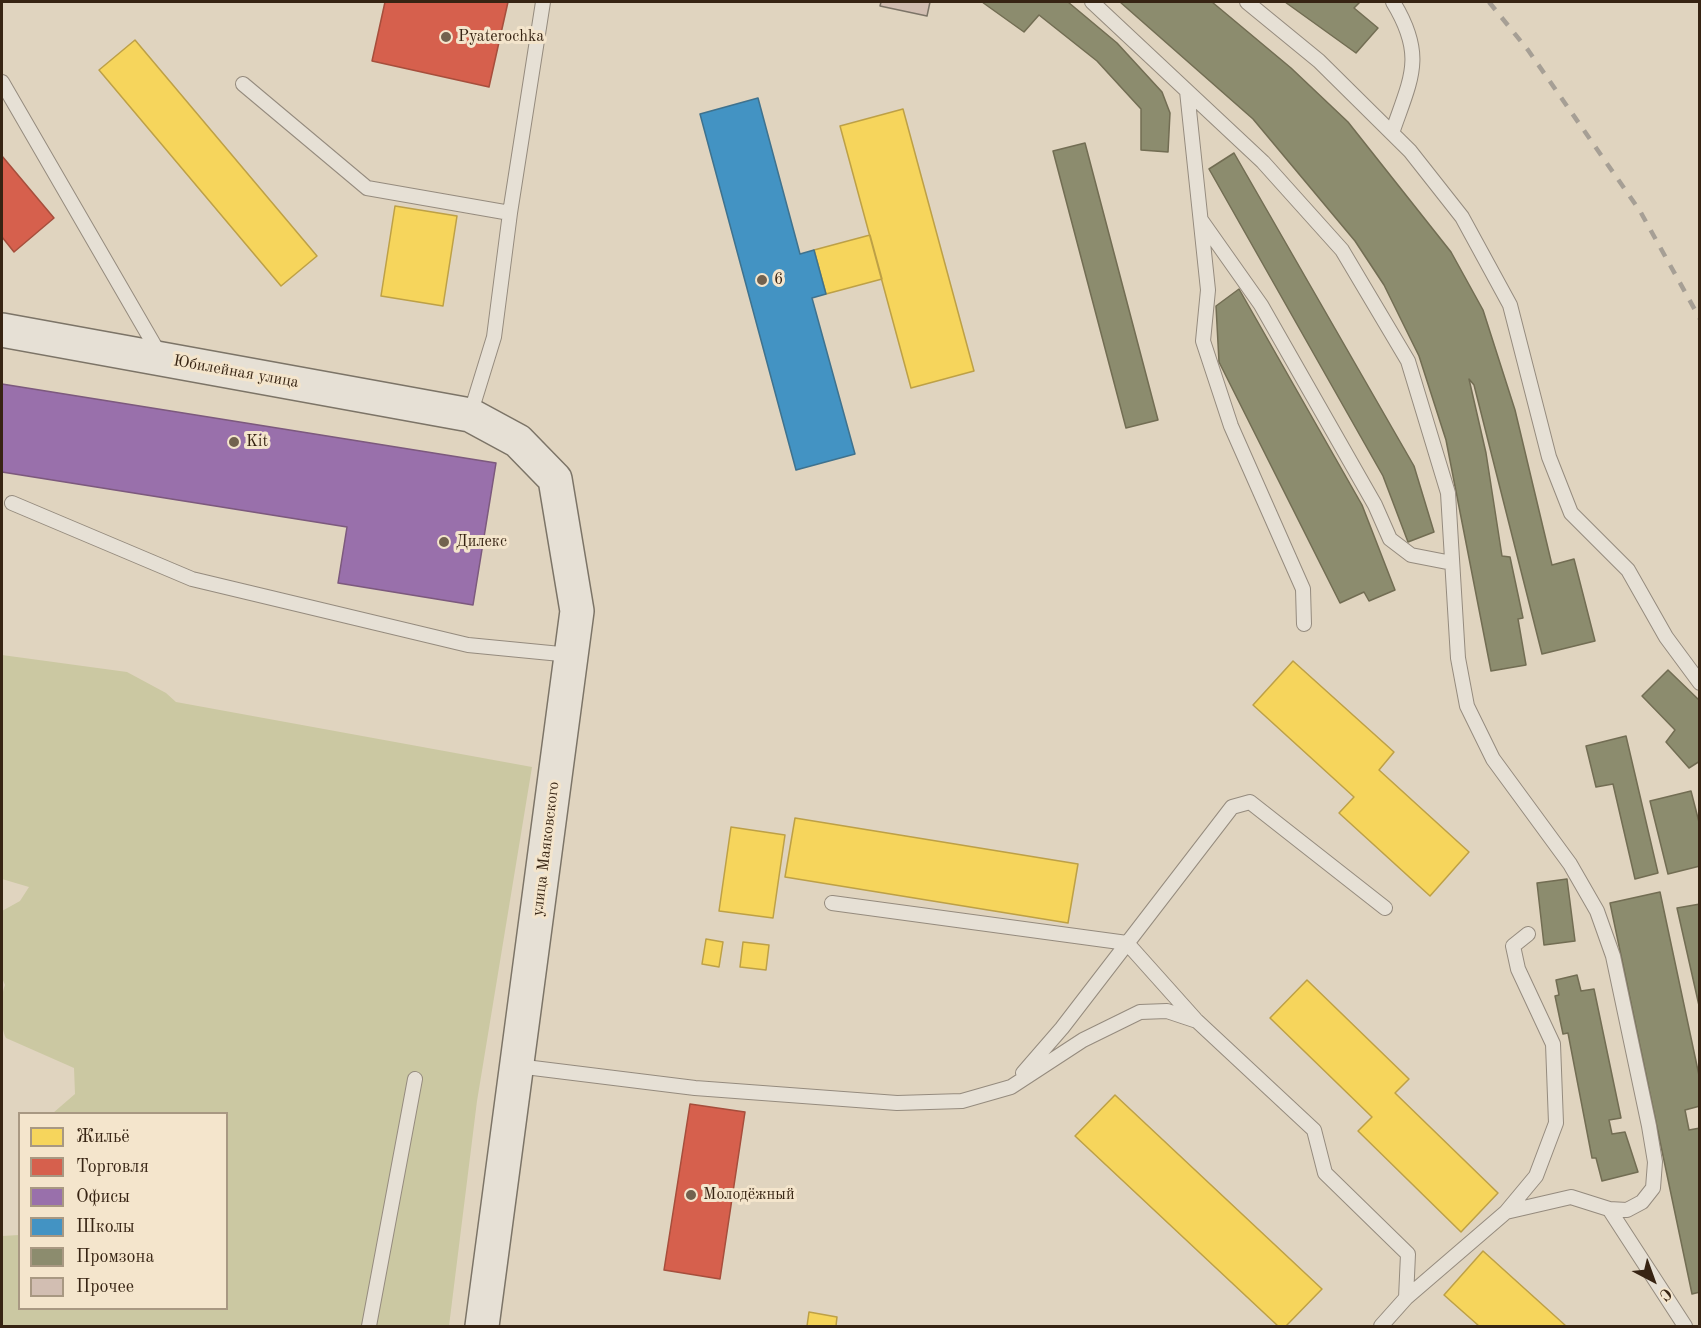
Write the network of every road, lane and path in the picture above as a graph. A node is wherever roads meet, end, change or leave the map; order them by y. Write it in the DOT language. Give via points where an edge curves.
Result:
graph roads {
  1 [pos="543,2"];
  2 [pos="1092,2"];
  3 [pos="1247,2"];
  4 [pos="1393,2"];
  5 [pos="2,82"];
  6 [pos="243,84"];
  7 [pos="1187,91"];
  8 [pos="1392,133"];
  9 [pos="510,213"];
  10 [pos="1200,218"];
  11 [pos="2,330"];
  12 [pos="163,359"];
  13 [pos="470,415"];
  14 [pos="12,503"];
  15 [pos="1452,563"];
  16 [pos="1304,624"];
  17 [pos="571,655"];
  18 [pos="1700,683"];
  19 [pos="832,903"];
  20 [pos="1385,908"];
  21 [pos="1528,934"];
  22 [pos="1127,943"];
  23 [pos="1197,1021"];
  24 [pos="517,1066"];
  25 [pos="415,1079"];
  26 [pos="1011,1087"];
  27 [pos="1609,1209"];
  28 [pos="1506,1212"];
  29 [pos="1406,1299"];
  30 [pos="369,1326"];
  31 [pos="482,1326"];
  32 [pos="1381,1326"];
  33 [pos="1685,1326"];
  1 -- 9 [label="lane"];
  2 -- 7 [label="lane"];
  3 -- 8 [label="lane" via="1319,61"];
  4 -- 8 [label="lane" via="1406,23 1413,51 1412,75"];
  5 -- 12 [label="lane"];
  6 -- 9 [label="lane" via="367,188"];
  7 -- 10 [label="lane"];
  7 -- 15 [label="lane" via="1263,162 1342,250 1408,361 1448,493"];
  8 -- 18 [label="lane" via="1462,217 1510,305 1549,457 1571,513 1628,570 1666,637"];
  9 -- 13 [label="lane" via="494,337"];
  10 -- 15 [label="lane" via="1261,305 1375,505 1390,539 1411,555"];
  10 -- 16 [label="lane" via="1208,290 1203,341 1231,426 1303,589"];
  11 -- 12 [label="street, Юбилейная улица"];
  12 -- 13 [label="street, Юбилейная улица"];
  13 -- 17 [label="street, улица Маяковского" via="518,441 555,479 577,611"];
  14 -- 17 [label="lane" via="192,579 468,645"];
  15 -- 27 [label="lane" via="1458,658 1467,706 1493,759 1570,864 1598,911 1613,956 1655,1162 1653,1188 1642,1202 1627,1210"];
  17 -- 24 [label="street, улица Маяковского"];
  19 -- 22 [label="lane"];
  20 -- 22 [label="lane" via="1250,802 1232,807"];
  21 -- 28 [label="lane" via="1513,946 1518,969 1554,1044 1556,1123 1536,1176"];
  22 -- 23 [label="lane"];
  22 -- 26 [label="lane"];
  23 -- 26 [label="lane" via="1167,1011 1140,1012 1083,1040"];
  23 -- 29 [label="lane" via="1314,1130 1325,1173 1408,1254"];
  24 -- 26 [label="lane" via="695,1088 897,1103 962,1101"];
  24 -- 31 [label="street, улица Маяковского"];
  25 -- 30 [label="lane"];
  27 -- 28 [label="lane" via="1571,1197"];
  27 -- 33 [label="lane"];
  28 -- 29 [label="lane"];
  29 -- 32 [label="lane"];
}
